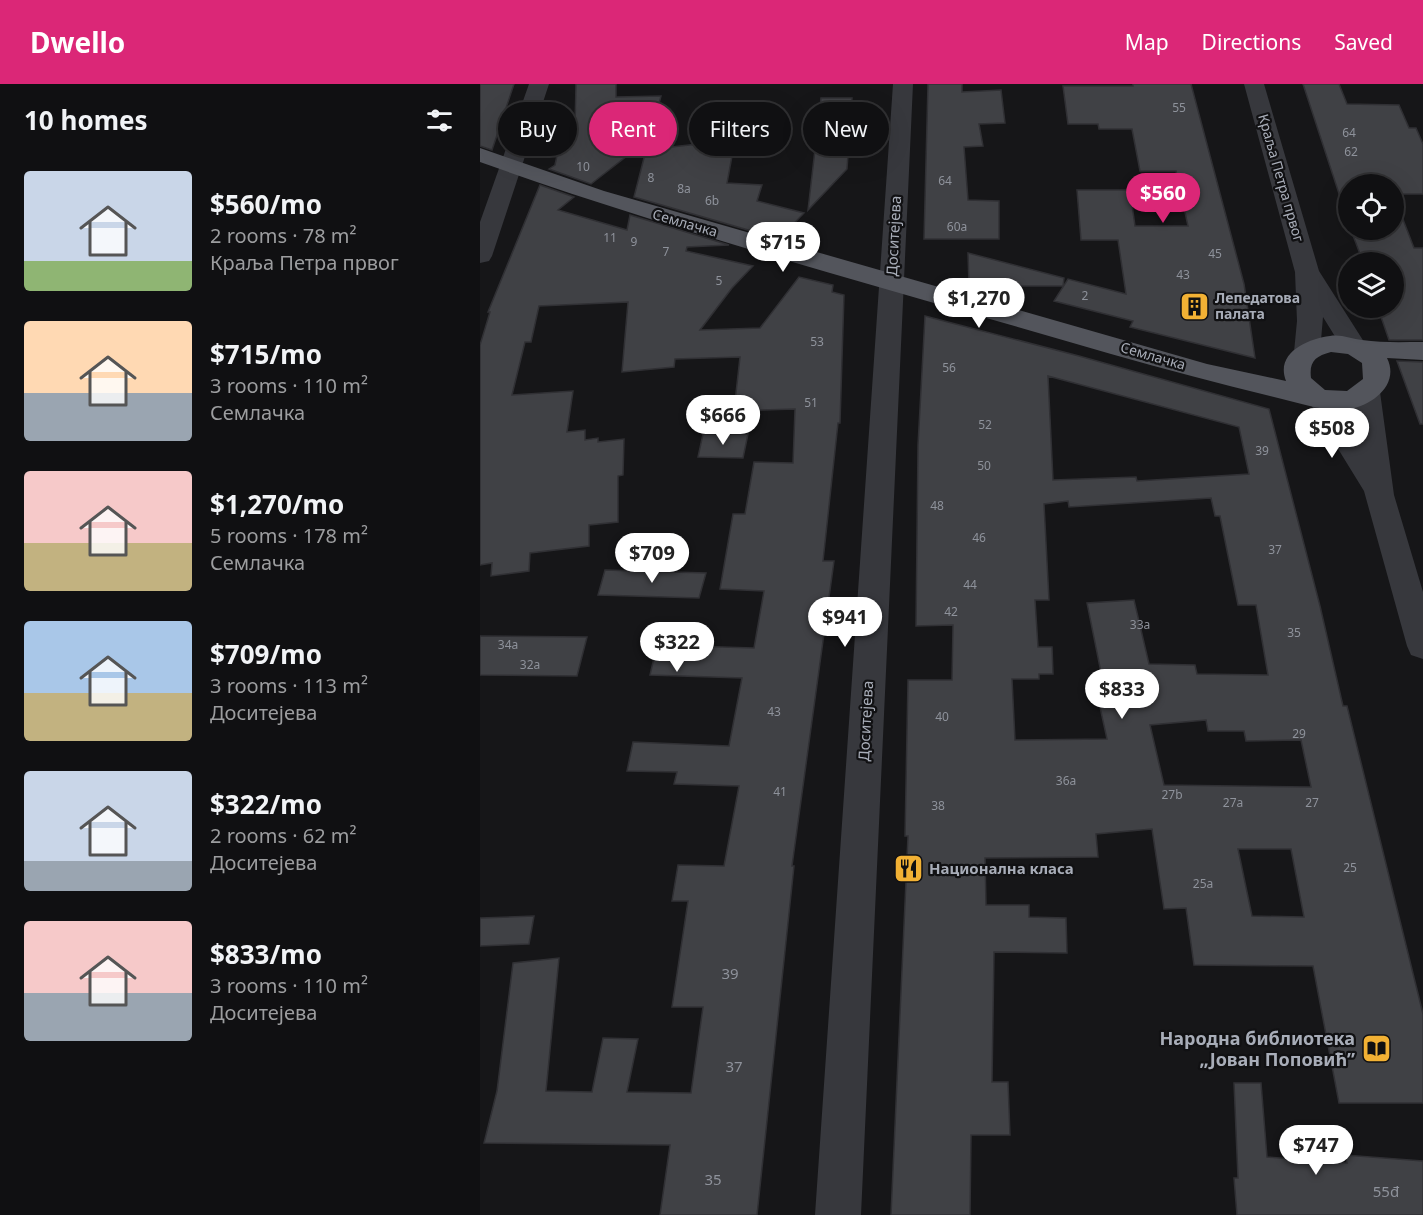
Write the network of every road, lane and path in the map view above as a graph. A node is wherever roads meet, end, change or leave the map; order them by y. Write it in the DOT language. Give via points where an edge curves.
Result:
graph roads {
  1 [pos="539,84"];
  2 [pos="903,84"];
  3 [pos="1254,84"];
  4 [pos="480,154"];
  5 [pos="512,167"];
  6 [pos="480,256"];
  7 [pos="1308,272"];
  8 [pos="891,280"];
  9 [pos="1357,347"];
  10 [pos="1423,351"];
  11 [pos="1303,356"];
  12 [pos="1423,361"];
  13 [pos="1205,372"];
  14 [pos="1370,387"];
  15 [pos="1316,398"];
  16 [pos="1380,495"];
  17 [pos="1423,646"];
  18 [pos="838,1215"];
  1 -- 5 [label="street"];
  2 -- 8 [label="street, Доситејева"];
  3 -- 7 [label="street, Краља Петра првог"];
  4 -- 5 [label="main road, Семлачка"];
  5 -- 6 [label="street"];
  5 -- 8 [label="main road, Семлачка" via="596,196"];
  7 -- 9 [label="street, Краља Петра првог" via="1322,300"];
  7 -- 11 [label="street, Краља Петра првог" via="1310,321"];
  8 -- 13 [label="main road, Семлачка"];
  8 -- 18 [label="street, Доситејева"];
  9 -- 10 [label="main road"];
  9 -- 11 [label="main road" via="1325,345"];
  9 -- 14 [label="main road" via="1374,359 1377,367"];
  11 -- 13 [label="main road, Семлачка" via="1269,371"];
  11 -- 15 [label="main road" via="1295,372 1298,382"];
  12 -- 14 [label="main road"];
  13 -- 15 [label="main road, Семлачка"];
  14 -- 15 [label="main road" via="1350,400"];
  14 -- 16 [label="street"];
  15 -- 16 [label="street"];
  16 -- 17 [label="street"];
}
